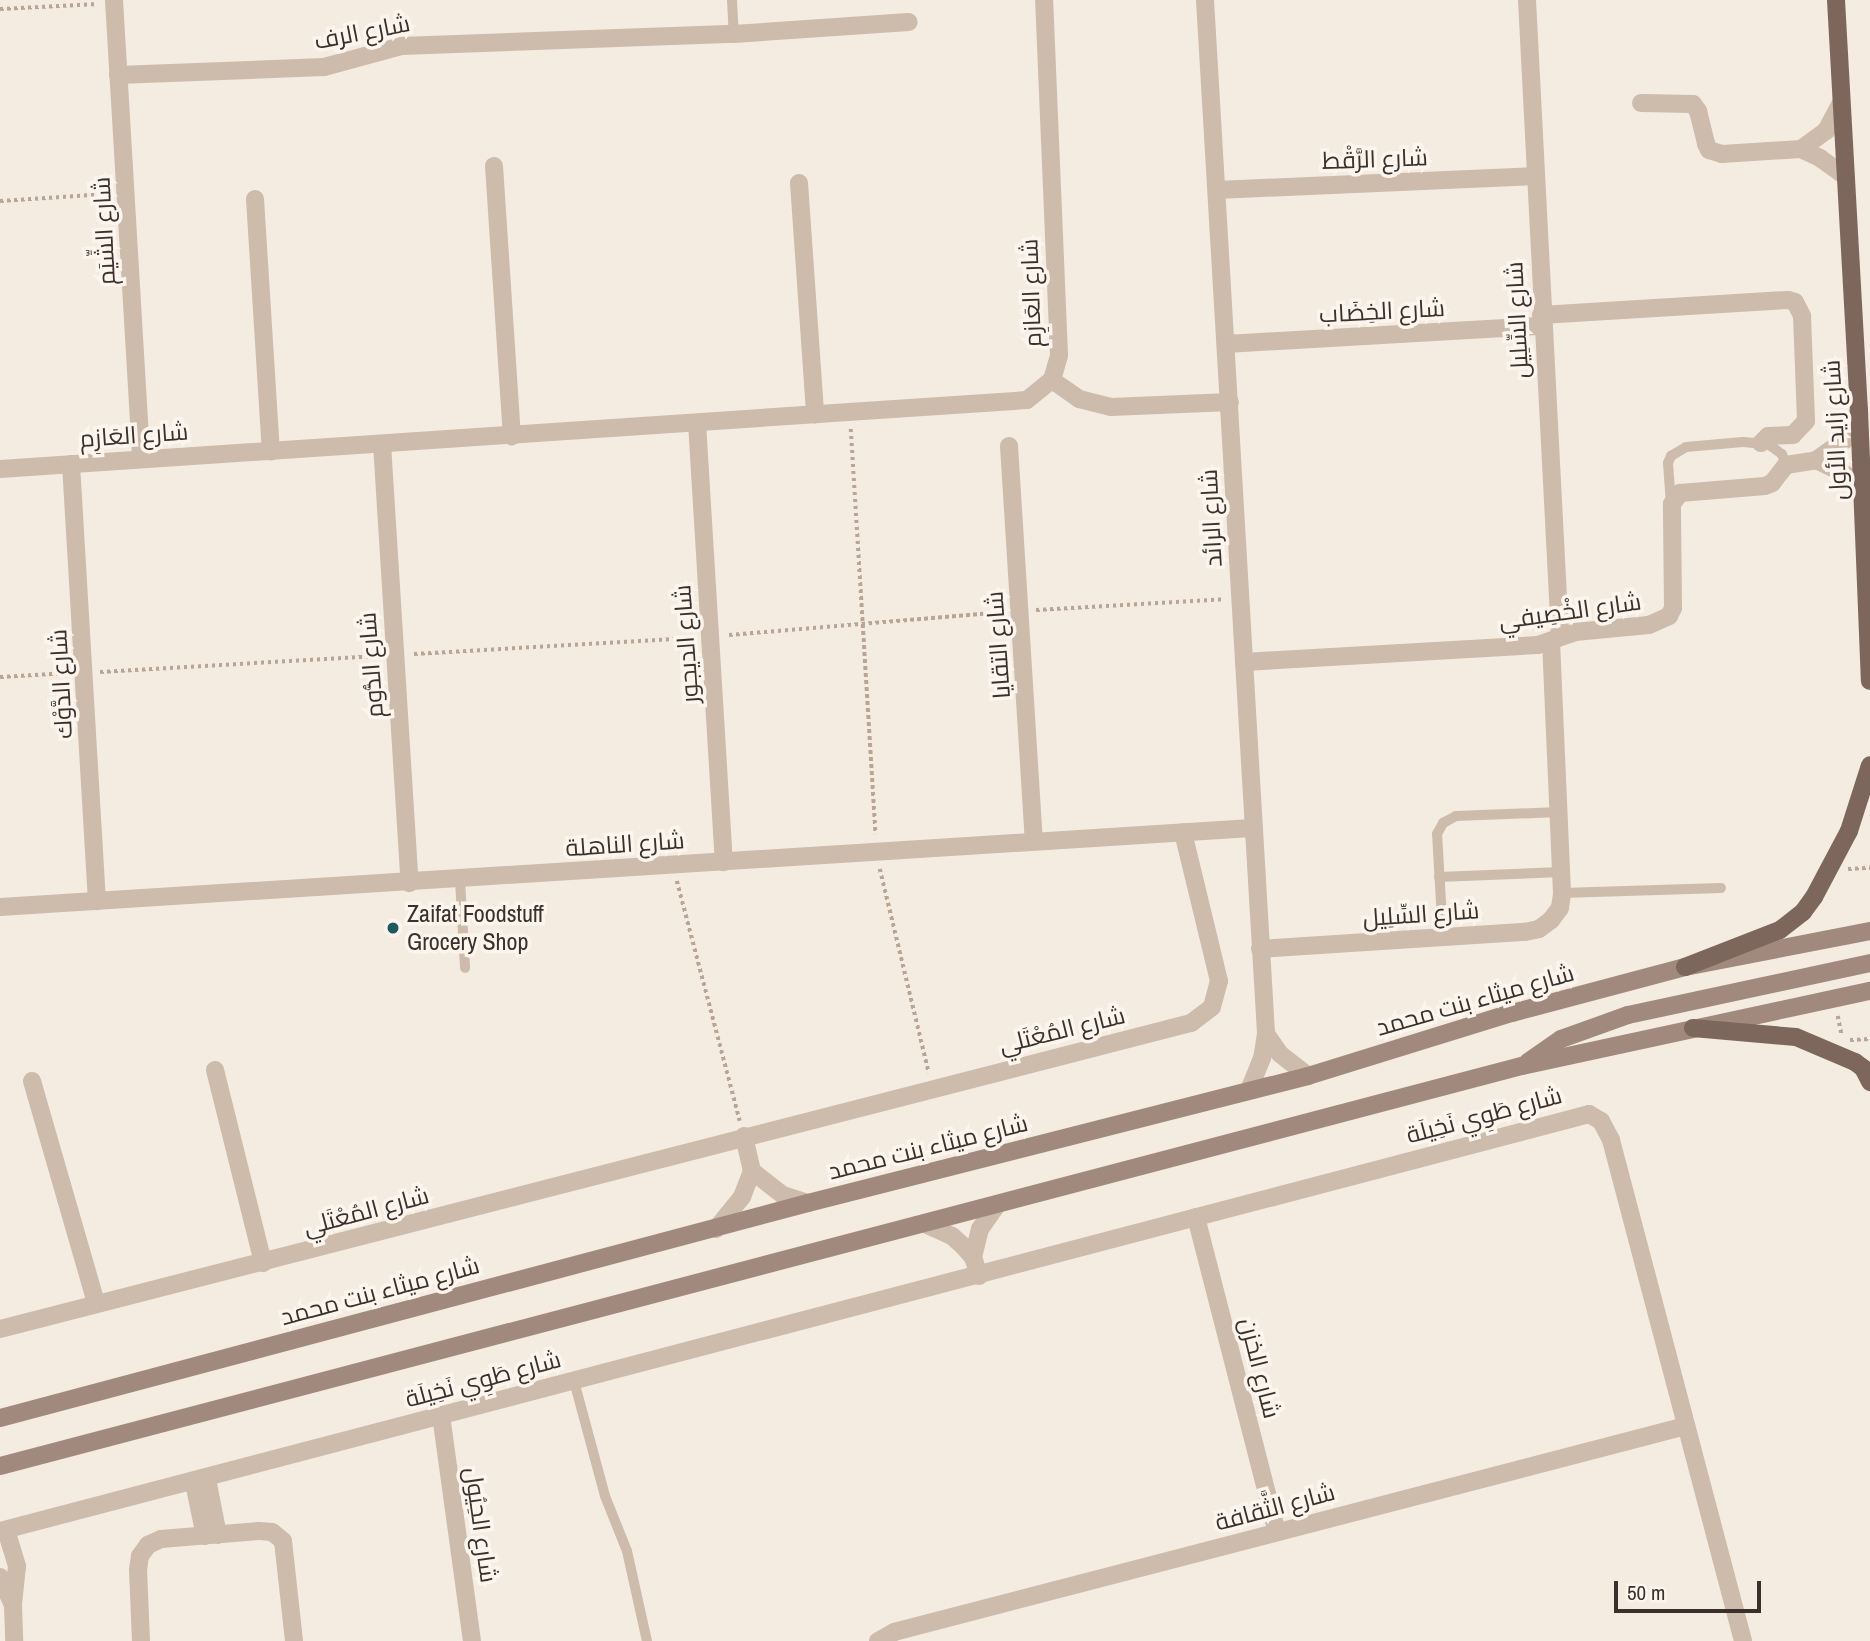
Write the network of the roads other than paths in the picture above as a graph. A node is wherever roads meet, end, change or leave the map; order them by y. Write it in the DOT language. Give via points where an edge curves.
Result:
graph roads {
  1 [pos="732,0"];
  2 [pos="1044,0"];
  3 [pos="1205,0"];
  4 [pos="1527,0"];
  5 [pos="1836,0"];
  6 [pos="114,2"];
  7 [pos="909,22"];
  8 [pos="734,34"];
  9 [pos="118,75"];
  10 [pos="1641,103"];
  11 [pos="1841,103"];
  12 [pos="1801,149"];
  13 [pos="494,166"];
  14 [pos="1535,176"];
  15 [pos="1846,177"];
  16 [pos="799,183"];
  17 [pos="1217,190"];
  18 [pos="255,199"];
  19 [pos="1541,320"];
  20 [pos="1226,344"];
  21 [pos="1052,380"];
  22 [pos="1230,402"];
  23 [pos="1859,410"];
  24 [pos="816,414"];
  25 [pos="697,423"];
  26 [pos="512,436"];
  27 [pos="1761,443"];
  28 [pos="382,444"];
  29 [pos="1009,446"];
  30 [pos="271,451"];
  31 [pos="141,458"];
  32 [pos="1816,460"];
  33 [pos="71,464"];
  34 [pos="1786,465"];
  35 [pos="0,469"];
  36 [pos="1862,488"];
  37 [pos="1672,512"];
  38 [pos="1555,639"];
  39 [pos="1869,645"];
  40 [pos="1244,662"];
  41 [pos="1870,681"];
  42 [pos="1870,765"];
  43 [pos="1559,812"];
  44 [pos="1252,828"];
  45 [pos="1183,832"];
  46 [pos="1034,841"];
  47 [pos="724,862"];
  48 [pos="1562,872"];
  49 [pos="1439,877"];
  50 [pos="460,880"];
  51 [pos="410,883"];
  52 [pos="1721,888"];
  53 [pos="1562,893"];
  54 [pos="97,901"];
  55 [pos="0,907"];
  56 [pos="1870,931"];
  57 [pos="1443,937"];
  58 [pos="1260,949"];
  59 [pos="1870,963"];
  60 [pos="1685,967"];
  61 [pos="465,968"];
  62 [pos="1870,991"];
  63 [pos="1693,1028"];
  64 [pos="1266,1034"];
  65 [pos="1522,1066"];
  66 [pos="215,1070"];
  67 [pos="1308,1076"];
  68 [pos="32,1081"];
  69 [pos="1870,1082"];
  70 [pos="1249,1091"];
  71 [pos="744,1136"];
  72 [pos="752,1171"];
  73 [pos="808,1203"];
  74 [pos="997,1205"];
  75 [pos="1196,1217"];
  76 [pos="925,1224"];
  77 [pos="716,1229"];
  78 [pos="973,1257"];
  79 [pos="263,1263"];
  80 [pos="979,1276"];
  81 [pos="96,1303"];
  82 [pos="0,1329"];
  83 [pos="574,1381"];
  84 [pos="441,1415"];
  85 [pos="0,1418"];
  86 [pos="1686,1426"];
  87 [pos="0,1466"];
  88 [pos="201,1481"];
  89 [pos="3,1530"];
  90 [pos="1277,1532"];
  91 [pos="212,1535"];
  92 [pos="0,1577"];
  93 [pos="13,1605"];
  94 [pos="14,1641"];
  95 [pos="141,1641"];
  96 [pos="294,1641"];
  97 [pos="472,1641"];
  98 [pos="647,1641"];
  99 [pos="878,1641"];
  100 [pos="1743,1641"];
  1 -- 8 [label="lane"];
  2 -- 21 [label="street, شارع العَازِم" via="1059,355"];
  3 -- 17 [label="street, شارع الرائد"];
  4 -- 14 [label="street, شارع السِّلِيل"];
  5 -- 11 [label="main road, شارع زايد الأول"];
  6 -- 9 [label="street, شارع الشِّيَم"];
  7 -- 8 [label="street, شارع الرف"];
  8 -- 9 [label="street, شارع الرف" via="402,46 324,66"];
  9 -- 31 [label="street, شارع الشِّيَم"];
  10 -- 12 [label="street" via="1696,106 1706,144 1714,153"];
  11 -- 12 [label="street" via="1826,131"];
  11 -- 15 [label="main road, شارع زايد الأول"];
  12 -- 15 [label="street"];
  13 -- 26 [label="street"];
  14 -- 17 [label="street, شارع الرَّقْط"];
  14 -- 19 [label="street, شارع السِّلِيل"];
  15 -- 23 [label="main road, شارع زايد الأول"];
  16 -- 24 [label="street"];
  17 -- 20 [label="street, شارع الرائد"];
  18 -- 30 [label="street"];
  19 -- 20 [label="street, شارع الخِضَاب"];
  19 -- 27 [label="street, شارع الخِضَاب" via="1795,302 1802,316 1806,421 1793,435 1768,436"];
  19 -- 38 [label="street, شارع السِّلِيل"];
  20 -- 22 [label="street, شارع الرائد"];
  21 -- 22 [label="street" via="1079,398 1111,407"];
  21 -- 24 [label="street, شارع العَازِم" via="1037,395 1016,404"];
  22 -- 40 [label="street, شارع الرائد"];
  23 -- 32 [label="street" via="1845,440"];
  23 -- 36 [label="main road, شارع زايد الأول"];
  24 -- 25 [label="street, شارع العَازِم"];
  25 -- 26 [label="street, شارع العَازِم"];
  25 -- 47 [label="street, شارع الديجور"];
  26 -- 28 [label="street, شارع العَازِم"];
  27 -- 34 [label="lane" via="1778,449"];
  27 -- 37 [label="lane" via="1678,450 1671,456 1667,472"];
  28 -- 30 [label="street, شارع العَازِم"];
  28 -- 51 [label="street, شارع الدُّوم"];
  29 -- 46 [label="street, شارع التقايا"];
  30 -- 31 [label="street, شارع العَازِم"];
  31 -- 33 [label="street, شارع العَازِم"];
  32 -- 34 [label="street"];
  32 -- 36 [label="street" via="1836,468"];
  33 -- 35 [label="street, شارع العَازِم"];
  33 -- 54 [label="street, شارع الدَّوْك"];
  34 -- 37 [label="street" via="1765,486 1687,490 1675,496"];
  36 -- 39 [label="main road, شارع زايد الأول"];
  37 -- 38 [label="street, شارع الخْصِيفي" via="1675,593 1669,616 1649,625 1575,632"];
  38 -- 40 [label="street, شارع الخْصِيفي" via="1538,645"];
  38 -- 43 [label="street, شارع السِّلِيل"];
  39 -- 41 [label="main road, شارع زايد الأول"];
  40 -- 44 [label="street, شارع الرائد"];
  42 -- 60 [label="main road" via="1849,831 1803,912 1780,930"];
  43 -- 48 [label="street, شارع السِّلِيل"];
  43 -- 49 [label="lane" via="1447,820 1437,834"];
  44 -- 45 [label="street, شارع الناهلة"];
  44 -- 58 [label="street, شارع الرائد"];
  45 -- 46 [label="street, شارع الناهلة"];
  45 -- 71 [label="street, شارع المُعْتَلي" via="1219,981 1217,995 1203,1017"];
  46 -- 47 [label="street, شارع الناهلة"];
  47 -- 50 [label="street, شارع الناهلة"];
  48 -- 49 [label="lane"];
  48 -- 53 [label="street, شارع السِّلِيل"];
  49 -- 57 [label="lane"];
  50 -- 51 [label="street, شارع الناهلة"];
  50 -- 61 [label="lane"];
  51 -- 54 [label="street, شارع الناهلة"];
  52 -- 53 [label="lane"];
  53 -- 57 [label="street, شارع السِّلِيل" via="1560,908 1539,929"];
  54 -- 55 [label="street, شارع الناهلة"];
  56 -- 60 [label="main road, شارع ميثاء بنت محمد"];
  57 -- 58 [label="street, شارع السِّلِيل"];
  58 -- 64 [label="street, شارع الرائد"];
  59 -- 65 [label="main road" via="1604,1022 1561,1039"];
  60 -- 67 [label="main road, شارع ميثاء بنت محمد" via="1513,1013"];
  62 -- 63 [label="main road"];
  63 -- 65 [label="main road"];
  63 -- 69 [label="main road" via="1796,1037 1855,1062"];
  64 -- 67 [label="street" via="1280,1054"];
  64 -- 70 [label="street, شارع الرائد"];
  65 -- 74 [label="main road"];
  66 -- 79 [label="street"];
  67 -- 70 [label="main road, شارع ميثاء بنت محمد"];
  68 -- 81 [label="street"];
  70 -- 73 [label="main road, شارع ميثاء بنت محمد"];
  71 -- 72 [label="street"];
  71 -- 79 [label="street, شارع المُعْتَلي"];
  72 -- 73 [label="street" via="783,1195"];
  72 -- 77 [label="street" via="742,1197"];
  73 -- 77 [label="main road, شارع ميثاء بنت محمد"];
  74 -- 76 [label="main road"];
  74 -- 78 [label="street" via="980,1229"];
  75 -- 80 [label="street, شارع طَوِي نَخِيلَة"];
  75 -- 86 [label="street, شارع طَوِي نَخِيلَة" via="1582,1114 1596,1116 1611,1139"];
  75 -- 90 [label="street, شارع الخزن"];
  76 -- 78 [label="street" via="952,1236"];
  76 -- 87 [label="main road"];
  77 -- 85 [label="main road, شارع ميثاء بنت محمد"];
  78 -- 80 [label="street"];
  79 -- 81 [label="street, شارع المُعْتَلي"];
  80 -- 83 [label="street, شارع طَوِي نَخِيلَة"];
  81 -- 82 [label="street, شارع المُعْتَلي"];
  83 -- 84 [label="street, شارع طَوِي نَخِيلَة"];
  83 -- 98 [label="lane" via="605,1496 627,1551"];
  84 -- 88 [label="street, شارع طَوِي نَخِيلَة"];
  84 -- 97 [label="street, شارع الحِيُول"];
  86 -- 90 [label="street, شارع الثَّقافة"];
  86 -- 100 [label="street, شارع طَوِي نَخِيلَة"];
  88 -- 89 [label="street, شارع طَوِي نَخِيلَة"];
  88 -- 91 [label="street"];
  89 -- 93 [label="street" via="17,1566"];
  90 -- 99 [label="street, شارع الثَّقافة" via="894,1632"];
  91 -- 95 [label="street" via="161,1539 148,1545 140,1556"];
  91 -- 96 [label="street" via="272,1532 283,1541"];
  92 -- 93 [label="street"];
  93 -- 94 [label="street"];
}
